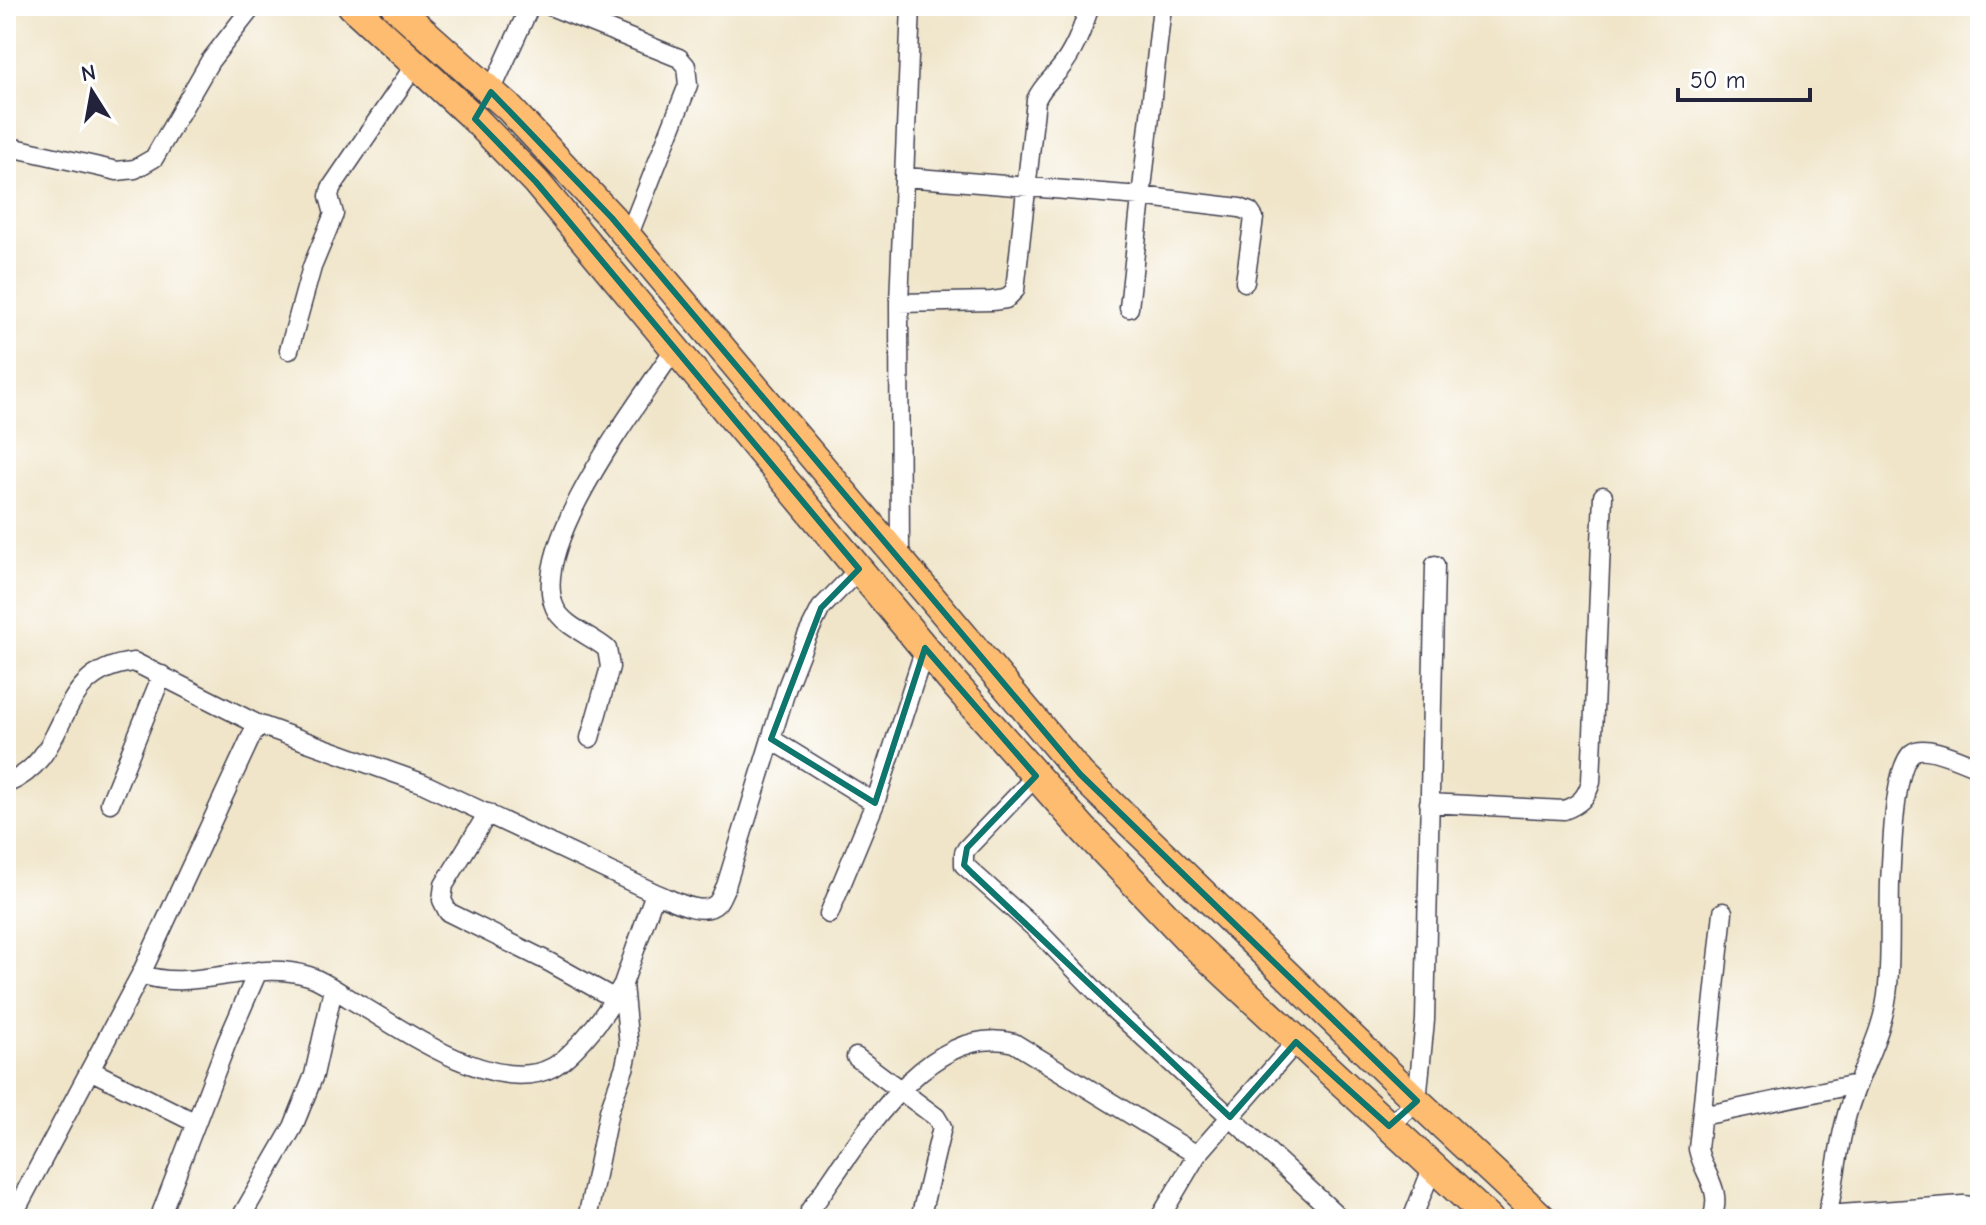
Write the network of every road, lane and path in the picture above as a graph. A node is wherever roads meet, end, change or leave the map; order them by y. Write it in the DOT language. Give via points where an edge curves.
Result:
graph roads {
  1 [pos="253,6"];
  2 [pos="352,6"];
  3 [pos="395,6"];
  4 [pos="530,6"];
  5 [pos="550,6"];
  6 [pos="911,6"];
  7 [pos="1090,6"];
  8 [pos="1162,6"];
  9 [pos="415,65"];
  10 [pos="491,92"];
  11 [pos="475,119"];
  12 [pos="6,146"];
  13 [pos="905,177"];
  14 [pos="1029,187"];
  15 [pos="1140,196"];
  16 [pos="628,237"];
  17 [pos="1245,282"];
  18 [pos="899,303"];
  19 [pos="1129,308"];
  20 [pos="675,348"];
  21 [pos="289,350"];
  22 [pos="1603,496"];
  23 [pos="900,561"];
  24 [pos="1435,565"];
  25 [pos="859,569"];
  26 [pos="925,648"];
  27 [pos="162,675"];
  28 [pos="257,724"];
  29 [pos="590,738"];
  30 [pos="771,739"];
  31 [pos="1980,768"];
  32 [pos="1036,776"];
  33 [pos="6,784"];
  34 [pos="110,803"];
  35 [pos="875,803"];
  36 [pos="1429,803"];
  37 [pos="488,813"];
  38 [pos="655,893"];
  39 [pos="1723,912"];
  40 [pos="829,914"];
  41 [pos="258,971"];
  42 [pos="141,974"];
  43 [pos="333,989"];
  44 [pos="619,992"];
  45 [pos="1296,1042"];
  46 [pos="856,1057"];
  47 [pos="90,1070"];
  48 [pos="1857,1084"];
  49 [pos="900,1090"];
  50 [pos="1417,1101"];
  51 [pos="1702,1116"];
  52 [pos="1230,1117"];
  53 [pos="196,1123"];
  54 [pos="1389,1126"];
  55 [pos="1197,1155"];
  56 [pos="1433,1166"];
  57 [pos="810,1210"];
  58 [pos="1967,1210"];
  59 [pos="1826,1217"];
  60 [pos="11,1219"];
  61 [pos="159,1219"];
  62 [pos="240,1219"];
  63 [pos="587,1219"];
  64 [pos="920,1219"];
  65 [pos="1159,1219"];
  66 [pos="1341,1219"];
  67 [pos="1412,1219"];
  68 [pos="1489,1219"];
  69 [pos="1543,1219"];
  70 [pos="1712,1219"];
  1 -- 12 [label="street" via="210,61 154,158 135,169 117,171"];
  2 -- 9 [label="highway"];
  3 -- 10 [label="highway"];
  4 -- 10 [label="street"];
  5 -- 16 [label="street" via="679,58 686,66 688,85"];
  6 -- 13 [label="street"];
  7 -- 14 [label="street" via="1076,45 1036,100"];
  8 -- 15 [label="street"];
  9 -- 11 [label="highway"];
  9 -- 21 [label="street" via="331,188 334,214 312,267"];
  10 -- 11 [label="street"];
  10 -- 16 [label="highway"];
  11 -- 20 [label="highway" via="536,182"];
  13 -- 14 [label="street"];
  13 -- 18 [label="street"];
  14 -- 15 [label="street"];
  14 -- 18 [label="street" via="1019,279 1006,299"];
  15 -- 17 [label="street" via="1250,212 1255,227"];
  15 -- 19 [label="street"];
  16 -- 23 [label="highway"];
  18 -- 23 [label="street"];
  20 -- 25 [label="highway"];
  20 -- 29 [label="street" via="593,473 560,534 552,567 555,608 607,649 610,667"];
  22 -- 36 [label="street" via="1587,795 1564,810"];
  23 -- 50 [label="highway" via="1080,774"];
  24 -- 36 [label="street"];
  25 -- 26 [label="highway"];
  25 -- 30 [label="street" via="821,608"];
  26 -- 32 [label="highway"];
  26 -- 35 [label="street"];
  27 -- 28 [label="street"];
  27 -- 33 [label="street" via="134,662 95,672 79,688 35,765"];
  27 -- 34 [label="street"];
  28 -- 37 [label="street" via="422,783"];
  28 -- 42 [label="street"];
  30 -- 35 [label="street"];
  30 -- 38 [label="street" via="718,902 698,909"];
  31 -- 48 [label="street" via="1930,749 1910,754 1903,765 1892,847 1888,986 1879,1035"];
  32 -- 45 [label="highway" via="1190,941"];
  32 -- 52 [label="street" via="967,848 964,865"];
  35 -- 40 [label="street"];
  36 -- 50 [label="street" via="1425,1020"];
  37 -- 38 [label="street"];
  37 -- 44 [label="street" via="444,885 442,900 448,912"];
  38 -- 44 [label="street"];
  39 -- 51 [label="street"];
  41 -- 42 [label="street" via="166,982"];
  41 -- 43 [label="street" via="291,972"];
  41 -- 53 [label="street"];
  42 -- 47 [label="street"];
  43 -- 44 [label="street" via="437,1050 497,1073 520,1075 552,1068 569,1055"];
  43 -- 62 [label="street" via="314,1075 293,1127"];
  44 -- 63 [label="street" via="629,1047 609,1111"];
  45 -- 52 [label="street"];
  45 -- 54 [label="highway"];
  46 -- 49 [label="street"];
  47 -- 53 [label="street"];
  47 -- 60 [label="street"];
  48 -- 51 [label="street"];
  48 -- 59 [label="street"];
  49 -- 55 [label="street" via="927,1065 964,1045 998,1039 1014,1043"];
  49 -- 57 [label="street"];
  49 -- 64 [label="street" via="942,1127"];
  50 -- 54 [label="street"];
  50 -- 69 [label="highway"];
  51 -- 70 [label="street" via="1698,1149 1716,1194"];
  52 -- 55 [label="street"];
  52 -- 66 [label="street"];
  53 -- 61 [label="street"];
  54 -- 56 [label="highway"];
  55 -- 65 [label="street"];
  56 -- 67 [label="street"];
  56 -- 68 [label="highway"];
  58 -- 59 [label="street"];
}
